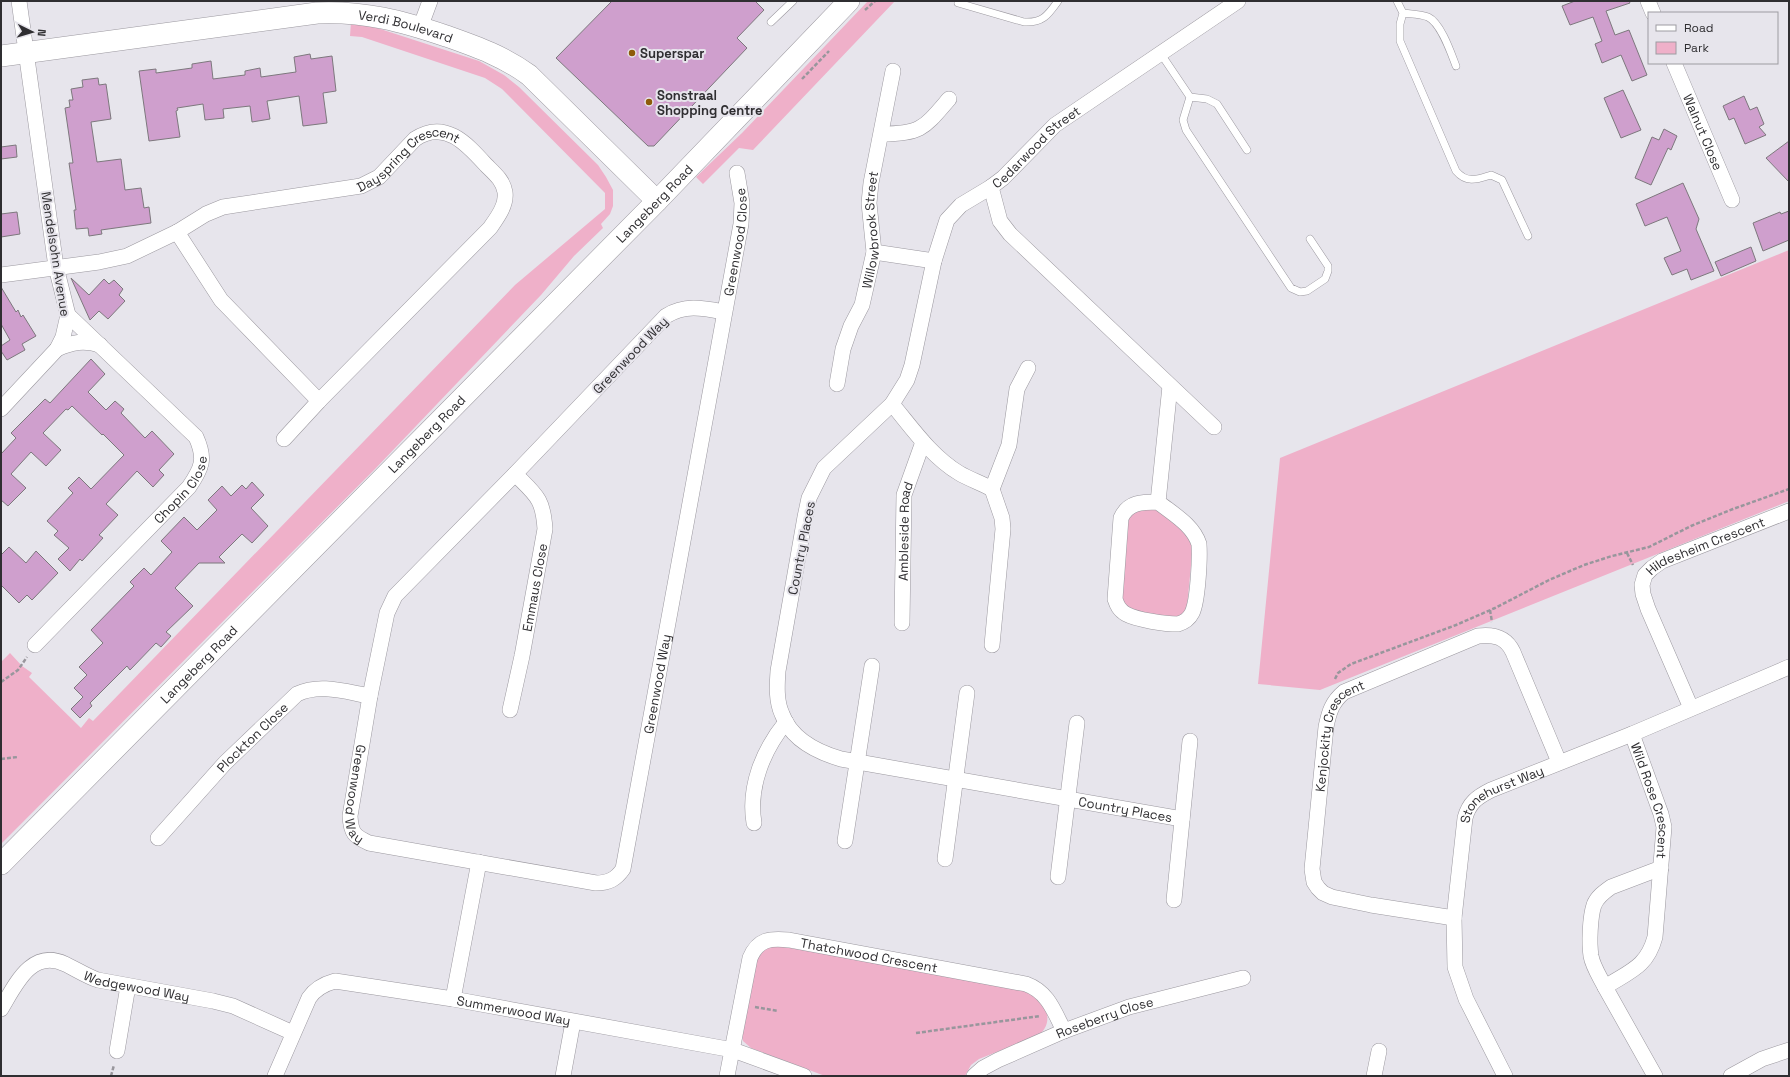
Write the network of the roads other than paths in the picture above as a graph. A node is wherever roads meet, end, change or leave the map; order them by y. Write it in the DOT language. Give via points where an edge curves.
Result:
graph roads {
  1 [pos="19,1"];
  2 [pos="430,1"];
  3 [pos="793,1"];
  4 [pos="849,1"];
  5 [pos="1058,1"];
  6 [pos="1238,1"];
  7 [pos="1397,1"];
  8 [pos="1648,1"];
  9 [pos="958,3"];
  10 [pos="1653,12"];
  11 [pos="1403,13"];
  12 [pos="770,22"];
  13 [pos="420,28"];
  14 [pos="26,52"];
  15 [pos="1161,54"];
  16 [pos="1,56"];
  17 [pos="1674,64"];
  18 [pos="1456,66"];
  19 [pos="893,71"];
  20 [pos="1190,97"];
  21 [pos="949,99"];
  22 [pos="882,134"];
  23 [pos="1248,150"];
  24 [pos="737,173"];
  25 [pos="991,187"];
  26 [pos="1732,200"];
  27 [pos="657,201"];
  28 [pos="177,232"];
  29 [pos="1528,236"];
  30 [pos="1310,239"];
  31 [pos="874,252"];
  32 [pos="934,261"];
  33 [pos="56,267"];
  34 [pos="1,275"];
  35 [pos="724,312"];
  36 [pos="68,315"];
  37 [pos="100,344"];
  38 [pos="57,349"];
  39 [pos="1028,368"];
  40 [pos="837,384"];
  41 [pos="1170,386"];
  42 [pos="319,401"];
  43 [pos="892,404"];
  44 [pos="1,409"];
  45 [pos="1214,427"];
  46 [pos="284,439"];
  47 [pos="923,442"];
  48 [pos="515,474"];
  49 [pos="992,489"];
  50 [pos="1158,502"];
  51 [pos="1789,510"];
  52 [pos="902,623"];
  53 [pos="35,645"];
  54 [pos="992,645"];
  55 [pos="872,666"];
  56 [pos="1789,667"];
  57 [pos="967,693"];
  58 [pos="370,696"];
  59 [pos="1691,708"];
  60 [pos="510,710"];
  61 [pos="786,722"];
  62 [pos="1077,723"];
  63 [pos="1632,734"];
  64 [pos="1190,741"];
  65 [pos="857,762"];
  66 [pos="1559,762"];
  67 [pos="956,780"];
  68 [pos="1068,799"];
  69 [pos="1182,819"];
  70 [pos="754,823"];
  71 [pos="158,838"];
  72 [pos="845,841"];
  73 [pos="945,859"];
  74 [pos="480,862"];
  75 [pos="1,864"];
  76 [pos="1661,868"];
  77 [pos="1058,877"];
  78 [pos="1174,900"];
  79 [pos="1454,918"];
  80 [pos="1243,978"];
  81 [pos="128,986"];
  82 [pos="1605,987"];
  83 [pos="453,1000"];
  84 [pos="1,1009"];
  85 [pos="573,1022"];
  86 [pos="1064,1031"];
  87 [pos="294,1033"];
  88 [pos="733,1050"];
  89 [pos="1789,1050"];
  90 [pos="117,1051"];
  91 [pos="1379,1051"];
  92 [pos="1502,1075"];
  93 [pos="275,1076"];
  94 [pos="564,1076"];
  95 [pos="727,1076"];
  96 [pos="804,1076"];
  97 [pos="974,1076"];
  98 [pos="1374,1076"];
  99 [pos="1655,1076"];
  100 [pos="1731,1076"];
  1 -- 14 [label="street, Mendelsohn Avenue"];
  2 -- 13 [label="street"];
  3 -- 12 [label="lane"];
  4 -- 27 [label="main road, Langeberg Road"];
  5 -- 9 [label="lane" via="1045,18 1033,23"];
  6 -- 15 [label="street, Cedarwood Street"];
  7 -- 11 [label="lane"];
  8 -- 10 [label="street"];
  11 -- 18 [label="lane" via="1433,20"];
  11 -- 29 [label="lane" via="1400,41 1456,171 1468,180 1491,175 1502,180"];
  13 -- 14 [label="main road, Verdi Boulevard" via="342,9"];
  13 -- 27 [label="main road, Verdi Boulevard" via="476,46 511,62 529,75"];
  14 -- 16 [label="main road, Verdi Boulevard"];
  14 -- 33 [label="street, Mendelsohn Avenue"];
  15 -- 20 [label="lane"];
  15 -- 25 [label="street, Cedarwood Street" via="1055,125"];
  17 -- 26 [label="street, Walnut Close"];
  19 -- 22 [label="street, Willowbrook Street"];
  20 -- 23 [label="lane" via="1207,99 1217,104"];
  20 -- 30 [label="lane" via="1183,120 1186,130 1291,288 1300,292 1307,291 1325,279 1328,271 1328,266"];
  21 -- 22 [label="street" via="927,124 916,130 902,134"];
  22 -- 31 [label="street, Willowbrook Street" via="871,183"];
  24 -- 35 [label="street, Greenwood Close" via="742,218"];
  25 -- 32 [label="street, Country Places" via="961,205 947,220"];
  25 -- 41 [label="street, Cedarwood Street" via="1000,221 1007,231"];
  27 -- 75 [label="main road, Langeberg Road"];
  28 -- 33 [label="street, Dayspring Crescent" via="127,256"];
  28 -- 42 [label="street" via="220,300"];
  28 -- 42 [label="street, Dayspring Crescent" via="206,214 224,207 362,186 379,177 415,138 428,132 436,131 457,136 502,181 504,202 490,228"];
  31 -- 32 [label="street"];
  31 -- 40 [label="street, Willowbrook Street" via="862,305 850,326 843,348"];
  32 -- 43 [label="street, Country Places" via="912,365 907,380"];
  33 -- 34 [label="street, Dayspring Crescent"];
  33 -- 36 [label="street, Mendelsohn Avenue"];
  35 -- 48 [label="street, Greenwood Way" via="688,307 666,316"];
  35 -- 74 [label="street, Greenwood Way" via="623,869 615,878 604,883"];
  36 -- 37 [label="street, Chopin Close"];
  36 -- 38 [label="street, Mendelsohn Avenue" via="63,337"];
  37 -- 38 [label="street" via="81,342"];
  37 -- 53 [label="street, Chopin Close" via="196,437 202,457 201,466 189,487"];
  38 -- 44 [label="street, Mendelsohn Avenue"];
  39 -- 49 [label="street" via="1018,389 1006,457"];
  41 -- 45 [label="street, Cedarwood Street"];
  41 -- 50 [label="street"];
  42 -- 46 [label="street, Dayspring Crescent"];
  43 -- 47 [label="street"];
  43 -- 61 [label="street, Country Places" via="824,468 809,498 778,671 779,702"];
  47 -- 49 [label="street" via="958,472"];
  47 -- 52 [label="street, Ambleside Road" via="904,496"];
  48 -- 58 [label="street, Greenwood Way" via="395,596 387,614"];
  48 -- 60 [label="street, Emmaus Close" via="540,499 545,529"];
  49 -- 54 [label="street" via="1002,518"];
  50 -- 50 [label="street" via="1140,502 1124,511 1115,599 1117,606 1133,617 1178,624 1189,618 1195,603 1199,544 1190,529"];
  51 -- 59 [label="street, Hildesheim Crescent" via="1662,561 1645,575 1642,585 1648,610"];
  55 -- 65 [label="street"];
  56 -- 59 [label="street, Stonehurst Way"];
  57 -- 67 [label="street"];
  58 -- 71 [label="street, Plockton Close" via="317,688 297,694 225,763"];
  58 -- 74 [label="street, Greenwood Way" via="350,816 351,828 357,837 369,843"];
  59 -- 63 [label="street, Stonehurst Way"];
  61 -- 65 [label="street, Country Places" via="811,747 829,756"];
  61 -- 70 [label="street" via="767,750 760,766 752,800"];
  62 -- 68 [label="street, Country Places"];
  63 -- 66 [label="street, Stonehurst Way"];
  63 -- 76 [label="street, Wild Rose Crescent" via="1664,827"];
  64 -- 69 [label="street, Country Places"];
  65 -- 67 [label="street, Country Places"];
  65 -- 72 [label="street"];
  66 -- 79 [label="street, Stonehurst Way" via="1479,796 1468,809"];
  66 -- 79 [label="street, Kenjockity Crescent" via="1510,645 1496,636 1478,636 1344,692 1331,705 1326,727 1312,869 1314,882 1323,893 1341,900"];
  67 -- 68 [label="street, Country Places"];
  67 -- 73 [label="street"];
  68 -- 69 [label="street, Country Places"];
  68 -- 77 [label="street, Country Places"];
  69 -- 78 [label="street, Country Places"];
  74 -- 83 [label="street"];
  76 -- 82 [label="street, Wild Rose Crescent" via="1652,951 1640,965"];
  76 -- 82 [label="street, Wild Rose Crescent" via="1611,887 1594,905 1591,956"];
  79 -- 92 [label="street, Stonehurst Way" via="1453,948 1458,978"];
  80 -- 86 [label="street, Roseberry Close" via="1129,1007"];
  81 -- 84 [label="street, Wedgewood Way" via="86,976 64,963 42,961 29,968 21,977"];
  81 -- 87 [label="street, Wedgewood Way" via="234,1006"];
  81 -- 90 [label="street"];
  82 -- 99 [label="street, Wild Rose Crescent"];
  83 -- 85 [label="street, Summerwood Way"];
  83 -- 87 [label="street, Summerwood Way" via="335,981 322,986 312,994"];
  85 -- 88 [label="street, Summerwood Way"];
  85 -- 94 [label="street"];
  86 -- 88 [label="street, Thatchwood Crescent" via="1045,996 1040,990 1026,984 777,939 763,942 753,951 747,967"];
  86 -- 97 [label="street, Roseberry Close" via="998,1060"];
  87 -- 93 [label="street, Summerwood Way"];
  88 -- 95 [label="street, Thatchwood Crescent"];
  88 -- 96 [label="street, Summerwood Way"];
  89 -- 100 [label="street" via="1762,1059"];
  91 -- 98 [label="street"];
}
